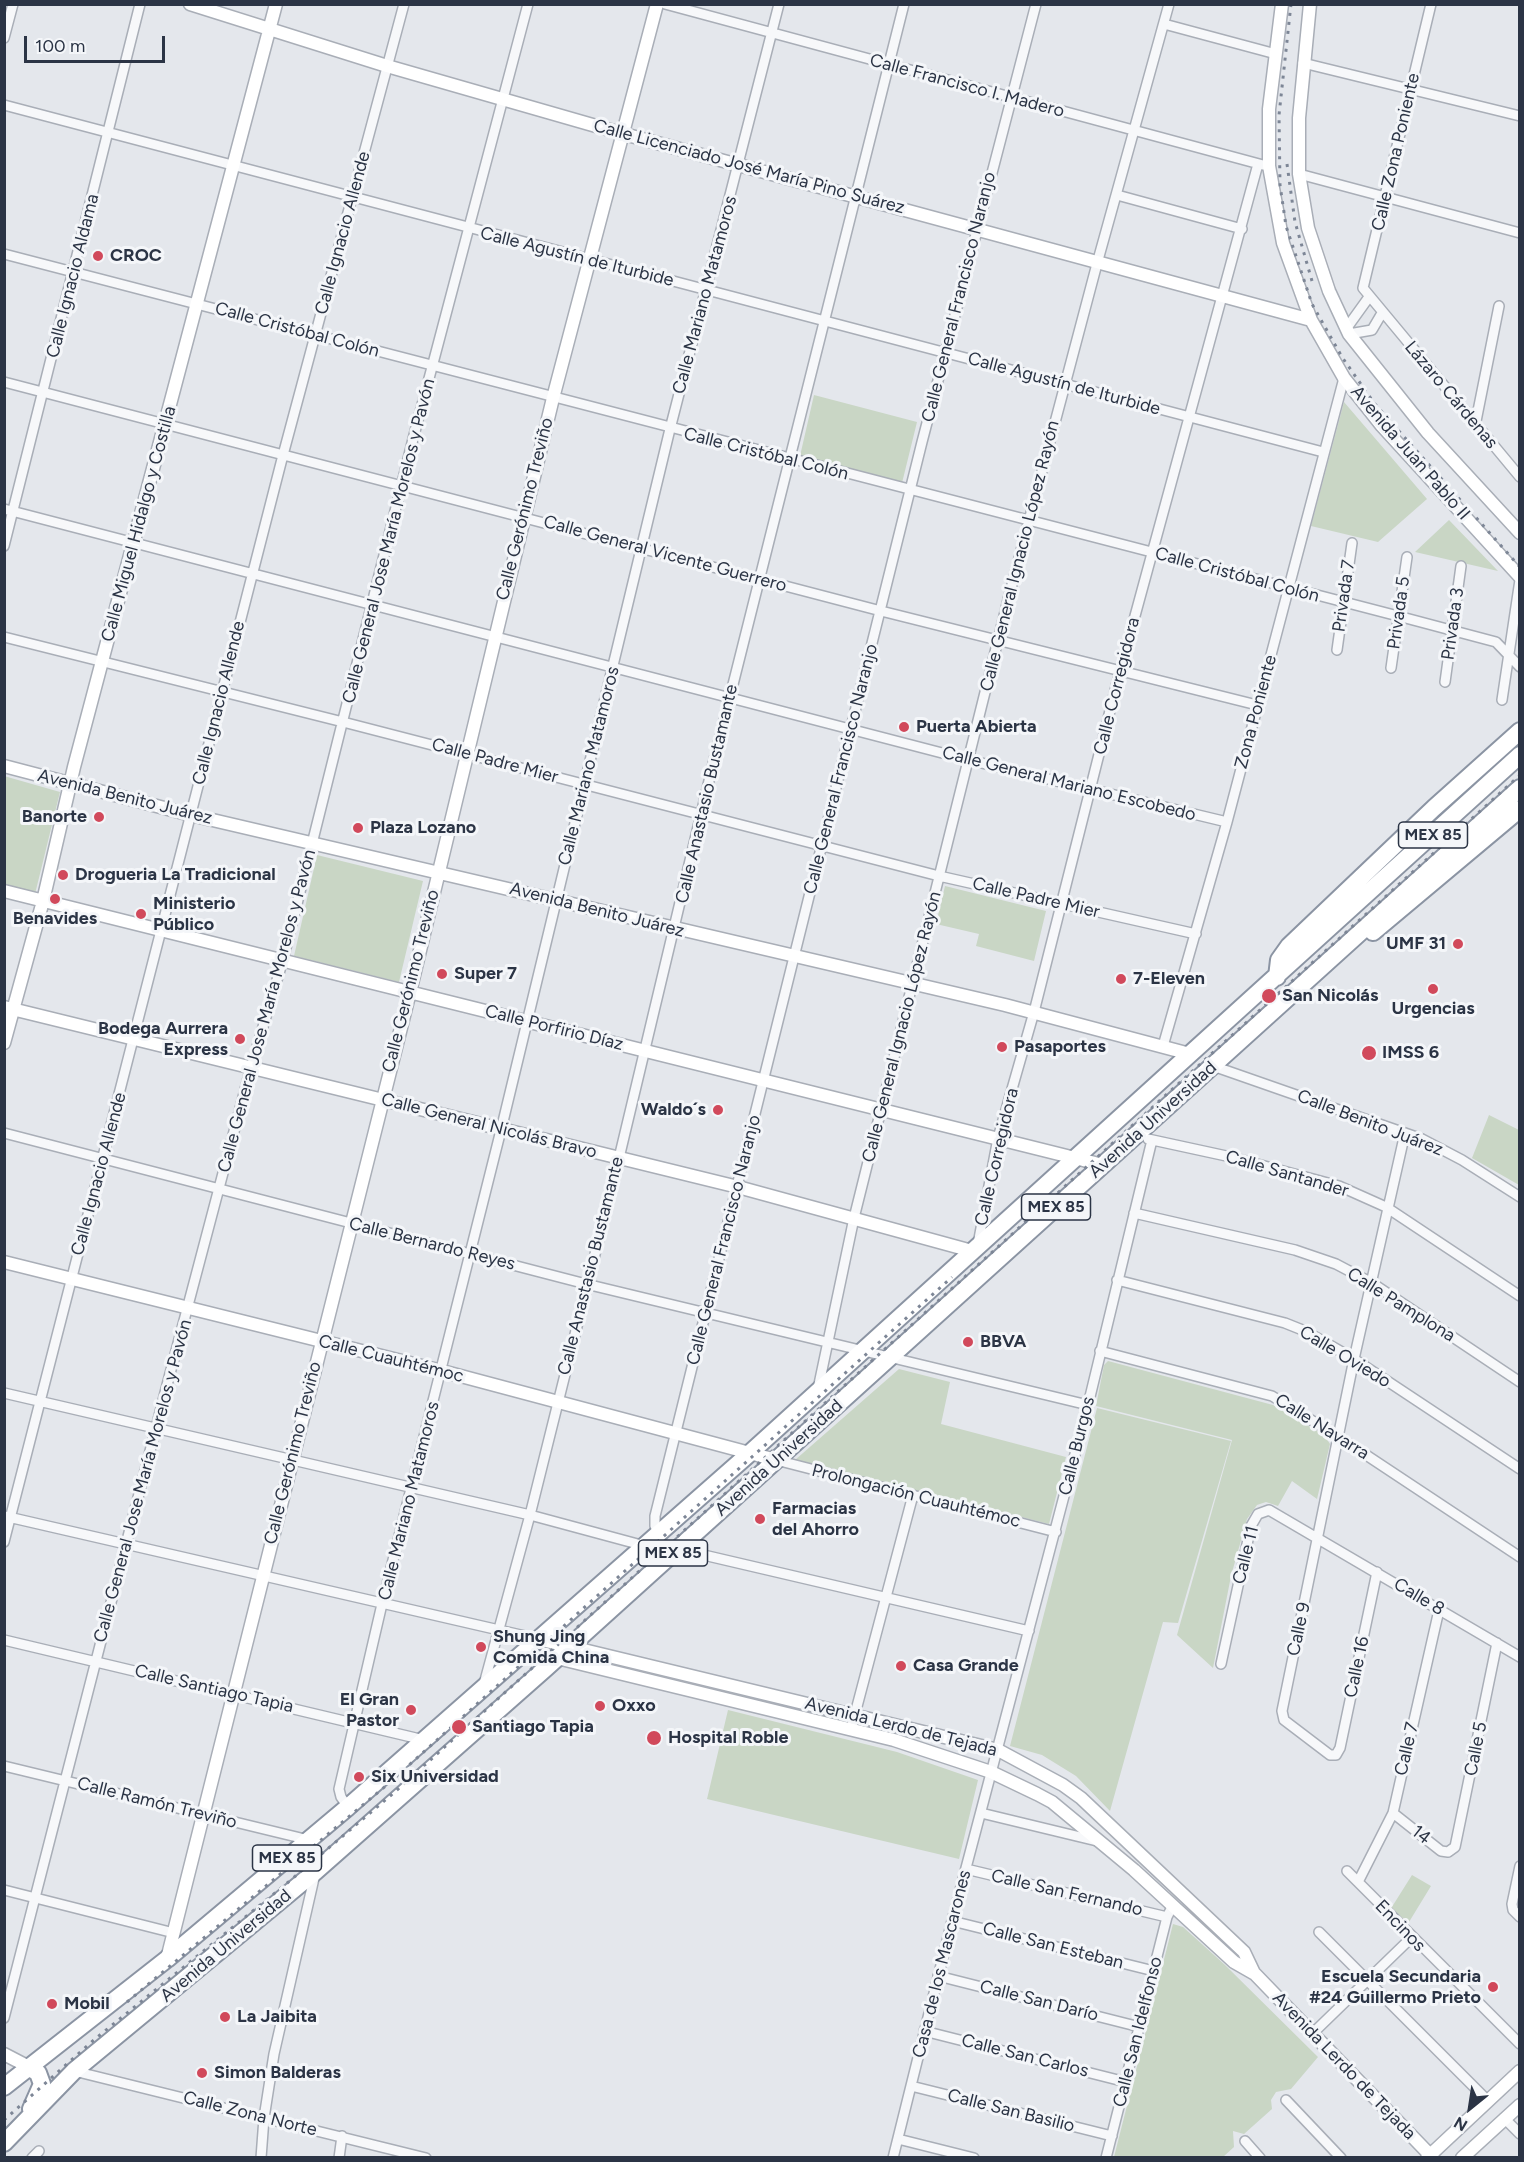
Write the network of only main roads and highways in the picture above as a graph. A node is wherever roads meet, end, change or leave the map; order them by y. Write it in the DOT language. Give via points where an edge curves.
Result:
graph roads {
  1 [pos="1520,731"];
  2 [pos="1520,755"];
  3 [pos="1520,788"];
  4 [pos="1520,809"];
  5 [pos="1336,952"];
  6 [pos="1277,977"];
  7 [pos="29,2067"];
  8 [pos="4,2087"];
  9 [pos="9,2138"];
  1 -- 6 [label="highway" via="1289,946 1279,960"];
  2 -- 6 [label="highway, Avenida Universidad / MEX 85"];
  3 -- 5 [label="highway, Avenida Universidad / MEX 85"];
  4 -- 5 [label="highway" via="1383,924"];
  5 -- 9 [label="highway, Avenida Universidad / MEX 85" via="557,1658 316,1871 74,2071"];
  6 -- 7 [label="highway, Avenida Universidad / MEX 85" via="750,1453 348,1807 167,1959"];
  7 -- 8 [label="highway, Avenida Universidad / MEX 85"];
  7 -- 9 [label="highway" via="40,2076 41,2088"];
}
